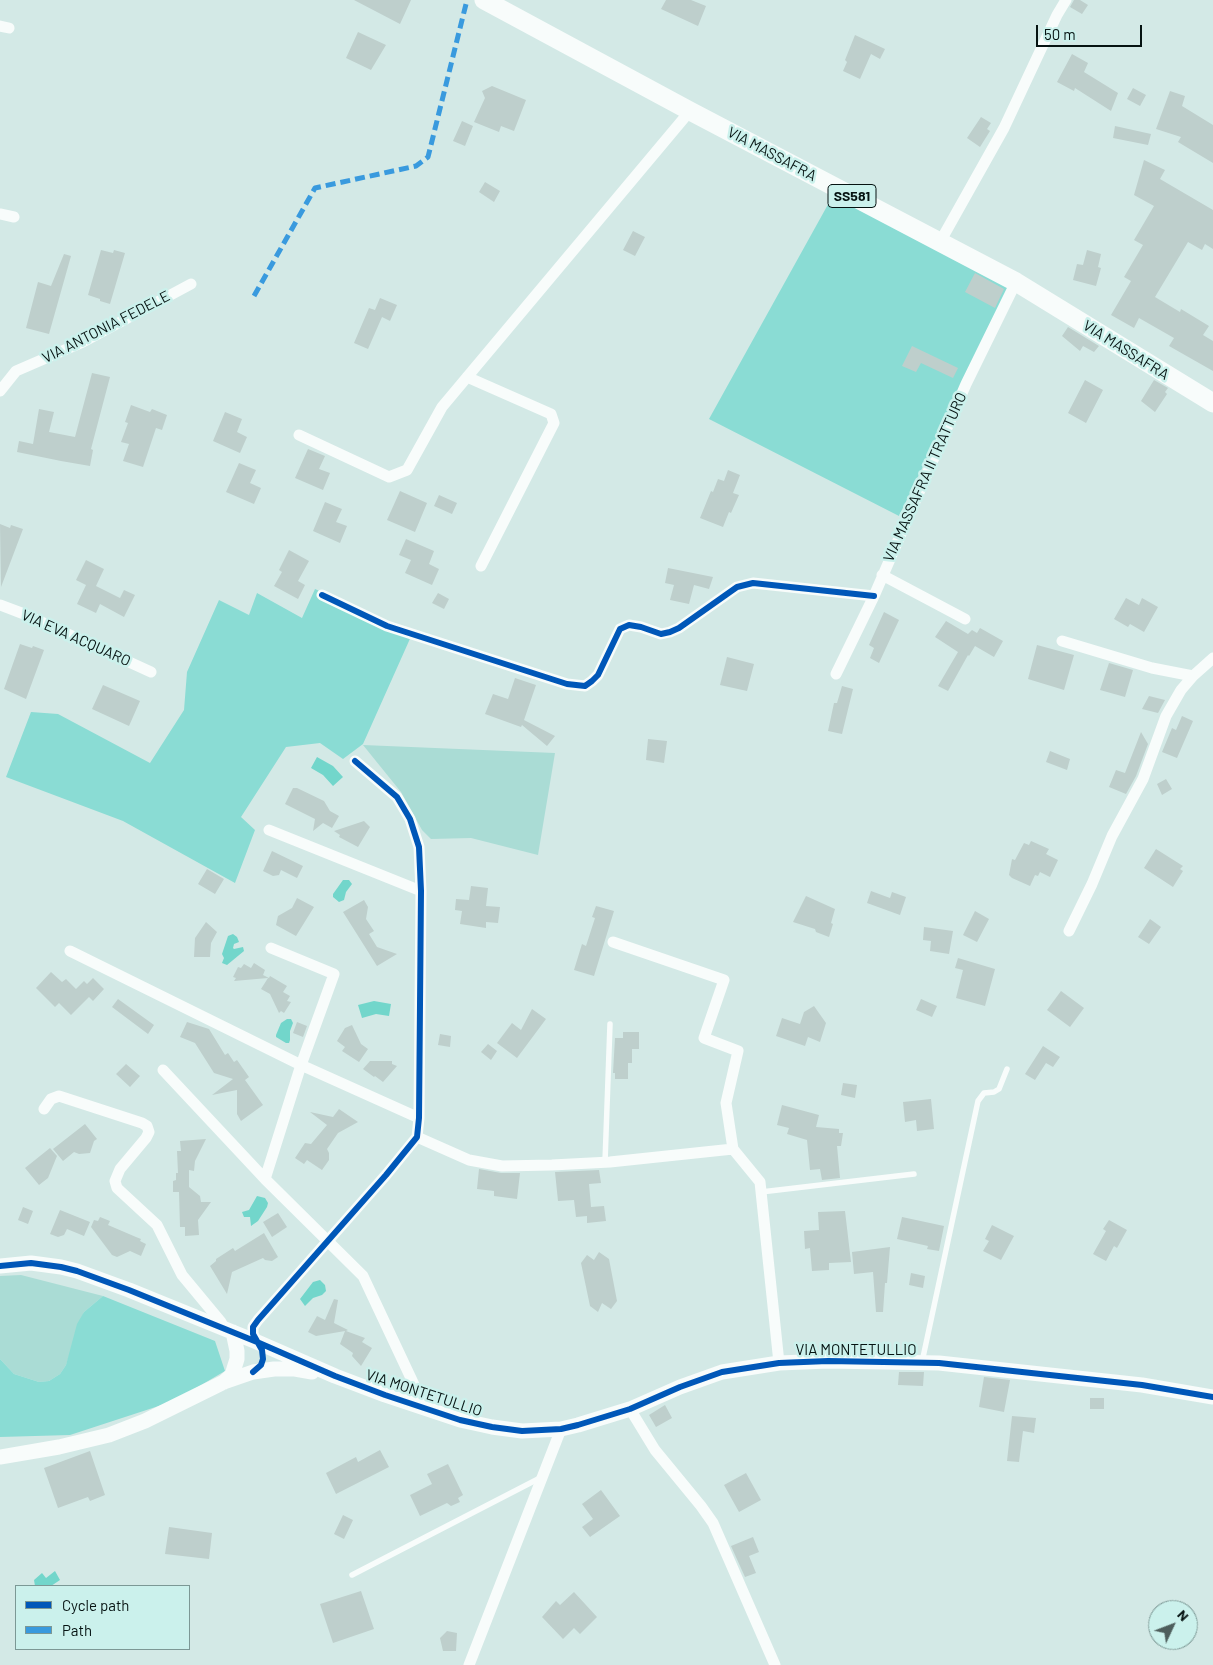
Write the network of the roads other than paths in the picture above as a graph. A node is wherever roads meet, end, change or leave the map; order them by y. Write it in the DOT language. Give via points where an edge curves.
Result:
graph roads {
  1 [pos="484,0"];
  2 [pos="1066,0"];
  3 [pos="690,111"];
  4 [pos="0,214"];
  5 [pos="14,218"];
  6 [pos="940,242"];
  7 [pos="1016,282"];
  8 [pos="191,284"];
  9 [pos="467,377"];
  10 [pos="0,391"];
  11 [pos="1213,403"];
  12 [pos="299,436"];
  13 [pos="481,566"];
  14 [pos="882,575"];
  15 [pos="322,595"];
  16 [pos="874,596"];
  17 [pos="0,605"];
  18 [pos="965,619"];
  19 [pos="1062,641"];
  20 [pos="1213,658"];
  21 [pos="151,672"];
  22 [pos="836,674"];
  23 [pos="1193,676"];
  24 [pos="355,761"];
  25 [pos="269,830"];
  26 [pos="421,891"];
  27 [pos="1069,931"];
  28 [pos="613,942"];
  29 [pos="271,948"];
  30 [pos="70,951"];
  31 [pos="610,1024"];
  32 [pos="301,1065"];
  33 [pos="1007,1069"];
  34 [pos="163,1070"];
  35 [pos="44,1109"];
  36 [pos="419,1118"];
  37 [pos="417,1137"];
  38 [pos="733,1149"];
  39 [pos="605,1162"];
  40 [pos="914,1174"];
  41 [pos="265,1179"];
  42 [pos="761,1192"];
  43 [pos="329,1241"];
  44 [pos="0,1266"];
  45 [pos="258,1320"];
  46 [pos="228,1330"];
  47 [pos="257,1342"];
  48 [pos="922,1362"];
  49 [pos="779,1363"];
  50 [pos="254,1372"];
  51 [pos="335,1376"];
  52 [pos="224,1382"];
  53 [pos="1213,1397"];
  54 [pos="425,1408"];
  55 [pos="630,1409"];
  56 [pos="561,1429"];
  57 [pos="0,1457"];
  58 [pos="542,1477"];
  59 [pos="352,1575"];
  60 [pos="469,1665"];
  61 [pos="775,1665"];
  1 -- 3 [label="main road, VIA MASSAFRA / SS581"];
  2 -- 6 [label="street" via="1004,128"];
  3 -- 6 [label="main road, VIA MASSAFRA / SS581"];
  3 -- 9 [label="street"];
  4 -- 5 [label="street"];
  6 -- 7 [label="main road, VIA MASSAFRA / SS581"];
  7 -- 11 [label="main road, VIA MASSAFRA / SS581"];
  7 -- 14 [label="street, VIA MASSAFRA II TRATTURO" via="966,384"];
  8 -- 10 [label="street, VIA ANTONIA FEDELE" via="83,342 16,371"];
  9 -- 12 [label="street" via="442,407 407,470 389,477"];
  9 -- 13 [label="street" via="551,414 554,423"];
  14 -- 16 [label="street, VIA MASSAFRA II TRATTURO"];
  14 -- 18 [label="street"];
  15 -- 16 [label="street" via="387,626 567,684 585,686 598,675 620,630 629,625 661,634 670,632 730,591 745,585 753,583"];
  16 -- 22 [label="street, VIA MASSAFRA II TRATTURO"];
  17 -- 21 [label="street, VIA EVA ACQUARO"];
  19 -- 23 [label="street" via="1152,668"];
  20 -- 23 [label="street"];
  23 -- 27 [label="street" via="1166,716 1143,779 1112,836"];
  24 -- 26 [label="street" via="397,797 410,819 419,847"];
  25 -- 26 [label="street"];
  26 -- 36 [label="street"];
  28 -- 38 [label="street" via="724,980 704,1038 738,1051 726,1103"];
  29 -- 32 [label="street" via="334,974"];
  30 -- 32 [label="street"];
  31 -- 39 [label="lane"];
  32 -- 36 [label="street"];
  32 -- 41 [label="street"];
  33 -- 48 [label="lane" via="999,1089 984,1093 978,1101"];
  34 -- 41 [label="street"];
  35 -- 46 [label="street" via="51,1099 59,1096 147,1126 146,1138 120,1169 115,1181 117,1188 157,1224 182,1274"];
  36 -- 37 [label="street"];
  37 -- 39 [label="street" via="469,1160 502,1166"];
  37 -- 43 [label="street"];
  38 -- 39 [label="street"];
  38 -- 42 [label="street" via="760,1182"];
  40 -- 42 [label="lane"];
  41 -- 43 [label="street"];
  42 -- 49 [label="street"];
  43 -- 45 [label="street"];
  43 -- 54 [label="street" via="363,1276"];
  44 -- 46 [label="street" via="31,1264 77,1271"];
  45 -- 46 [label="street" via="250,1326"];
  45 -- 47 [label="street" via="253,1334"];
  46 -- 47 [label="street"];
  46 -- 50 [label="street" via="241,1344 247,1368"];
  46 -- 52 [label="street" via="237,1359 232,1375"];
  47 -- 50 [label="street" via="263,1359"];
  47 -- 51 [label="street"];
  48 -- 49 [label="street, VIA MONTETULLIO"];
  48 -- 53 [label="street, VIA MONTETULLIO" via="1142,1385"];
  49 -- 55 [label="street, VIA MONTETULLIO" via="722,1372"];
  50 -- 51 [label="street" via="295,1369"];
  50 -- 52 [label="street"];
  51 -- 54 [label="street, VIA MONTETULLIO"];
  52 -- 57 [label="street" via="109,1435 59,1448"];
  54 -- 56 [label="street, VIA MONTETULLIO" via="492,1427 522,1431"];
  55 -- 56 [label="street, VIA MONTETULLIO"];
  55 -- 61 [label="street" via="655,1450 713,1523"];
  56 -- 58 [label="street"];
  58 -- 59 [label="lane"];
  58 -- 60 [label="street"];
}
